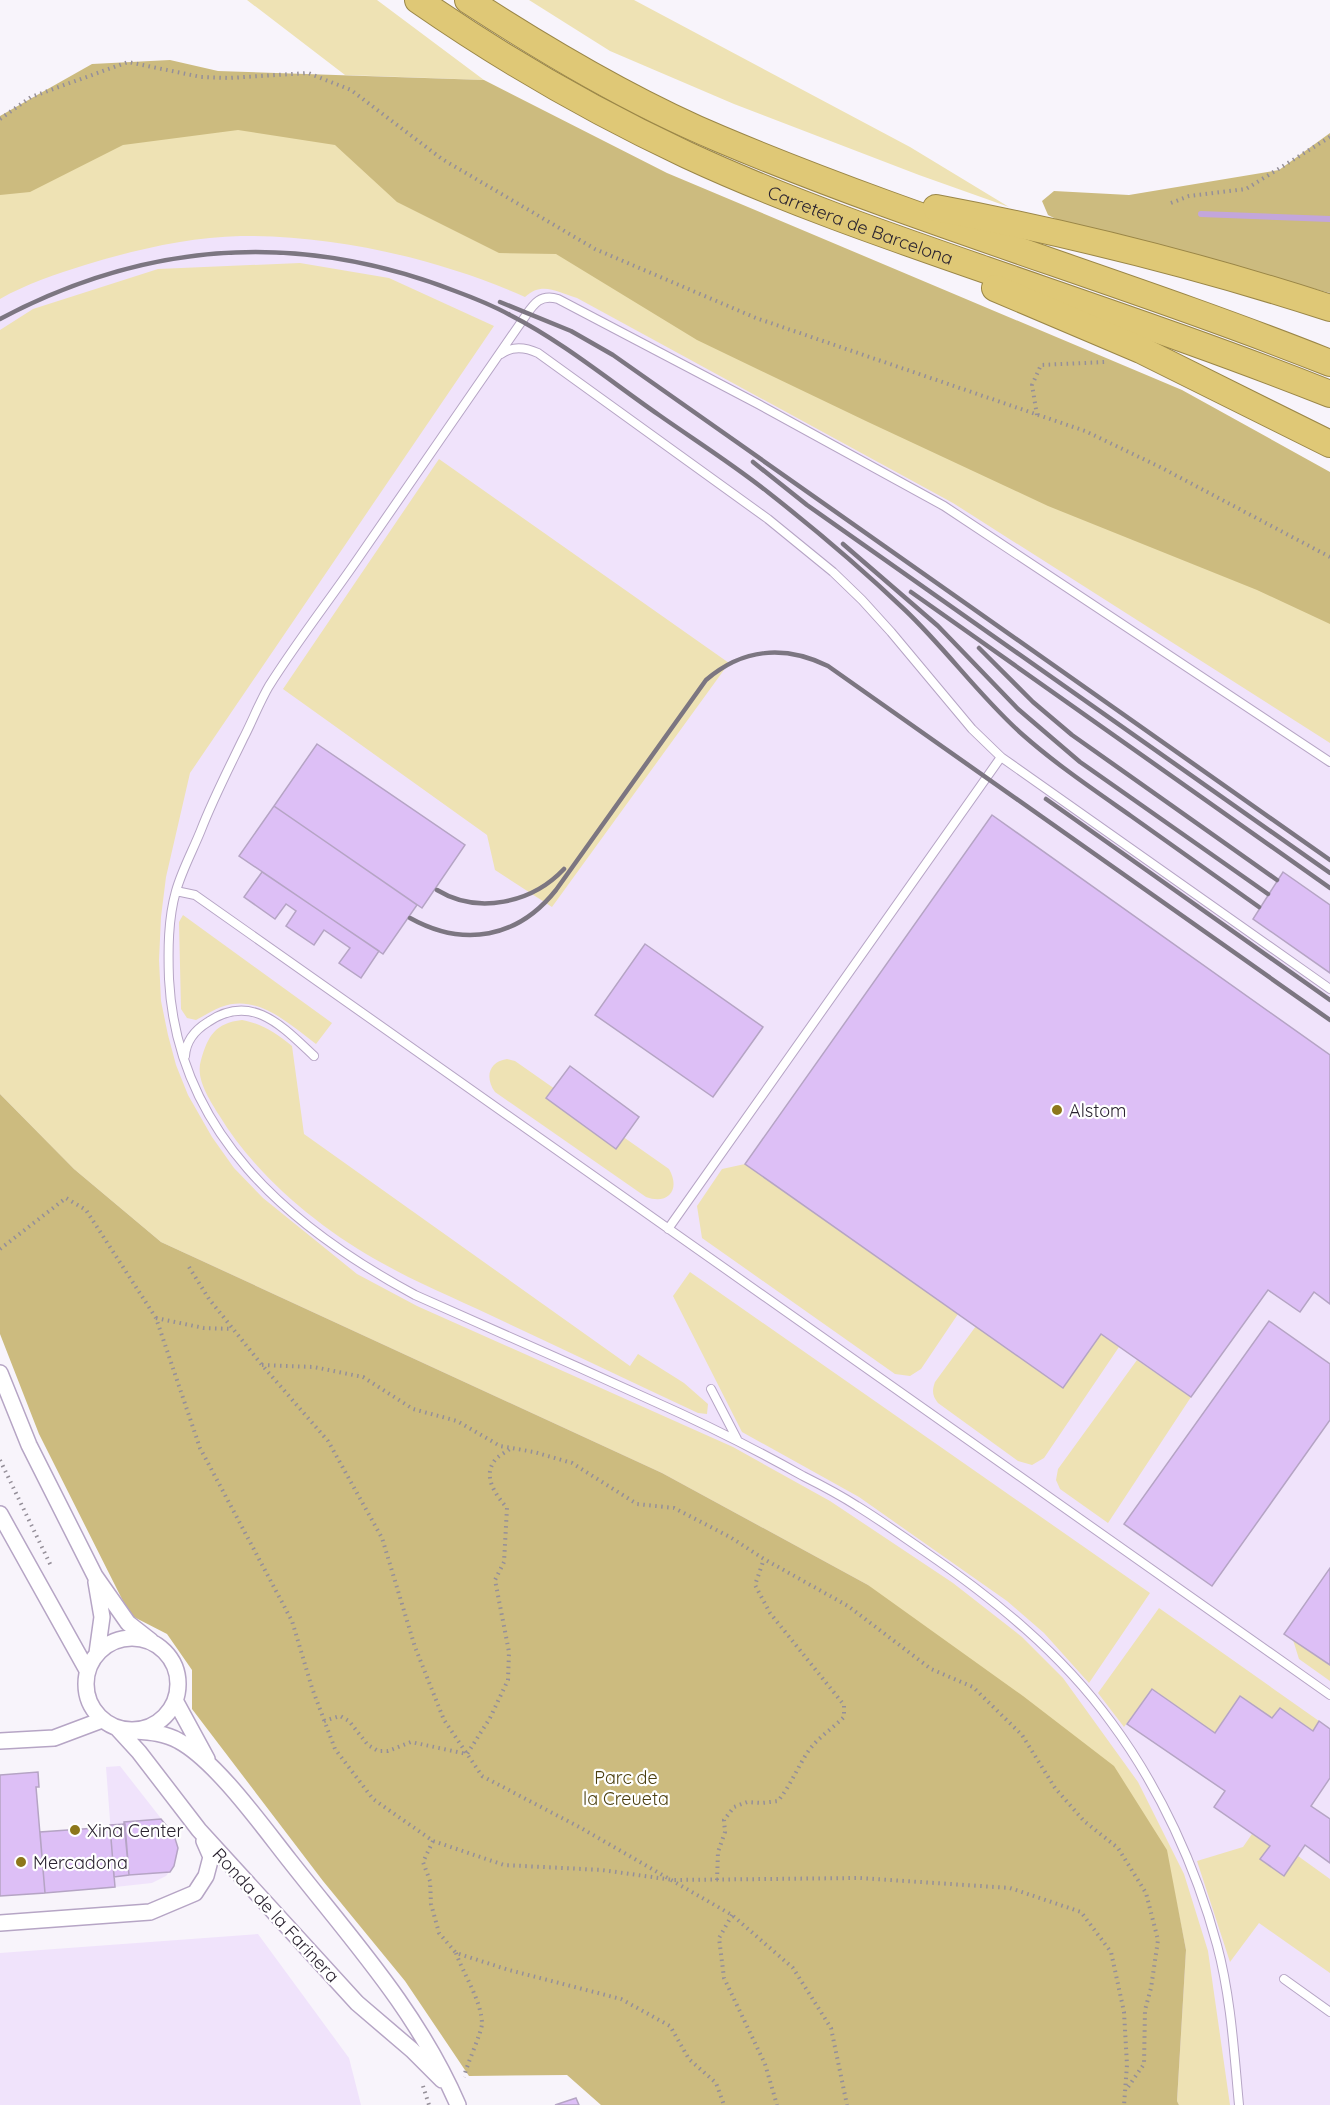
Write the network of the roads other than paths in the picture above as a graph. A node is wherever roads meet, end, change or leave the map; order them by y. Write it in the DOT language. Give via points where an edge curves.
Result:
graph roads {
  1 [pos="418,0"];
  2 [pos="468,0"];
  3 [pos="862,195"];
  4 [pos="872,231"];
  5 [pos="1330,308"];
  6 [pos="496,358"];
  7 [pos="1330,363"];
  8 [pos="1330,394"];
  9 [pos="1330,444"];
  10 [pos="1001,757"];
  11 [pos="1330,762"];
  12 [pos="176,891"];
  13 [pos="1330,989"];
  14 [pos="314,1056"];
  15 [pos="185,1060"];
  16 [pos="668,1228"];
  17 [pos="0,1373"];
  18 [pos="711,1389"];
  19 [pos="736,1439"];
  20 [pos="0,1514"];
  21 [pos="95,1576"];
  22 [pos="152,1641"];
  23 [pos="97,1653"];
  24 [pos="87,1670"];
  25 [pos="1330,1695"];
  26 [pos="176,1702"];
  27 [pos="102,1720"];
  28 [pos="117,1728"];
  29 [pos="135,1731"];
  30 [pos="0,1741"];
  31 [pos="212,1767"];
  32 [pos="199,1830"];
  33 [pos="0,1923"];
  34 [pos="1284,1979"];
  35 [pos="1330,2012"];
  36 [pos="451,2088"];
  37 [pos="458,2105"];
  38 [pos="1239,2105"];
  1 -- 4 [label="highway, Carretera de Barcelona" via="511,61 625,125 749,182"];
  2 -- 3 [label="highway, Carretera de Barcelona" via="561,58 679,119"];
  3 -- 5 [label="highway" via="1017,224 1142,253"];
  3 -- 7 [label="highway, Carretera de Barcelona"];
  4 -- 8 [label="highway, Carretera de Barcelona"];
  4 -- 9 [label="highway" via="1022,301 1141,350"];
  6 -- 10 [label="lane" via="514,348 538,353 798,542 862,600 972,729"];
  6 -- 11 [label="lane" via="538,300 558,299 944,506"];
  6 -- 12 [label="lane" via="268,687 210,808"];
  10 -- 13 [label="lane"];
  10 -- 16 [label="lane"];
  12 -- 15 [label="lane" via="168,961 170,996"];
  12 -- 16 [label="lane" via="195,895"];
  14 -- 15 [label="lane" via="268,1017 233,1012 200,1027 188,1042"];
  15 -- 19 [label="lane" via="200,1100 243,1164 274,1197 342,1252 415,1294"];
  16 -- 25 [label="lane"];
  17 -- 21 [label="street" via="29,1445"];
  18 -- 19 [label="lane"];
  19 -- 38 [label="lane" via="856,1504 970,1583 1052,1654 1111,1721 1163,1808 1202,1898 1227,1989"];
  20 -- 24 [label="street"];
  21 -- 22 [label="street" via="128,1623"];
  21 -- 23 [label="street" via="102,1617"];
  22 -- 23 [label="street" via="122,1639"];
  22 -- 26 [label="street" via="177,1668"];
  23 -- 24 [label="street"];
  24 -- 27 [label="street" via="86,1690 91,1706"];
  26 -- 29 [label="street" via="166,1717 152,1727"];
  26 -- 31 [label="street, Ronda de la Farinera"];
  27 -- 28 [label="street"];
  27 -- 30 [label="street" via="54,1738"];
  28 -- 29 [label="street"];
  28 -- 32 [label="street, Ronda de la Farinera"];
  29 -- 31 [label="street, Ronda de la Farinera" via="158,1733 179,1741"];
  31 -- 36 [label="street, Ronda de la Farinera" via="385,1979"];
  32 -- 33 [label="street" via="211,1857 206,1876 195,1893 150,1912"];
  32 -- 36 [label="street, Ronda de la Farinera" via="357,2003"];
  34 -- 35 [label="lane"];
  36 -- 37 [label="street, Ronda de la Farinera"];
}
